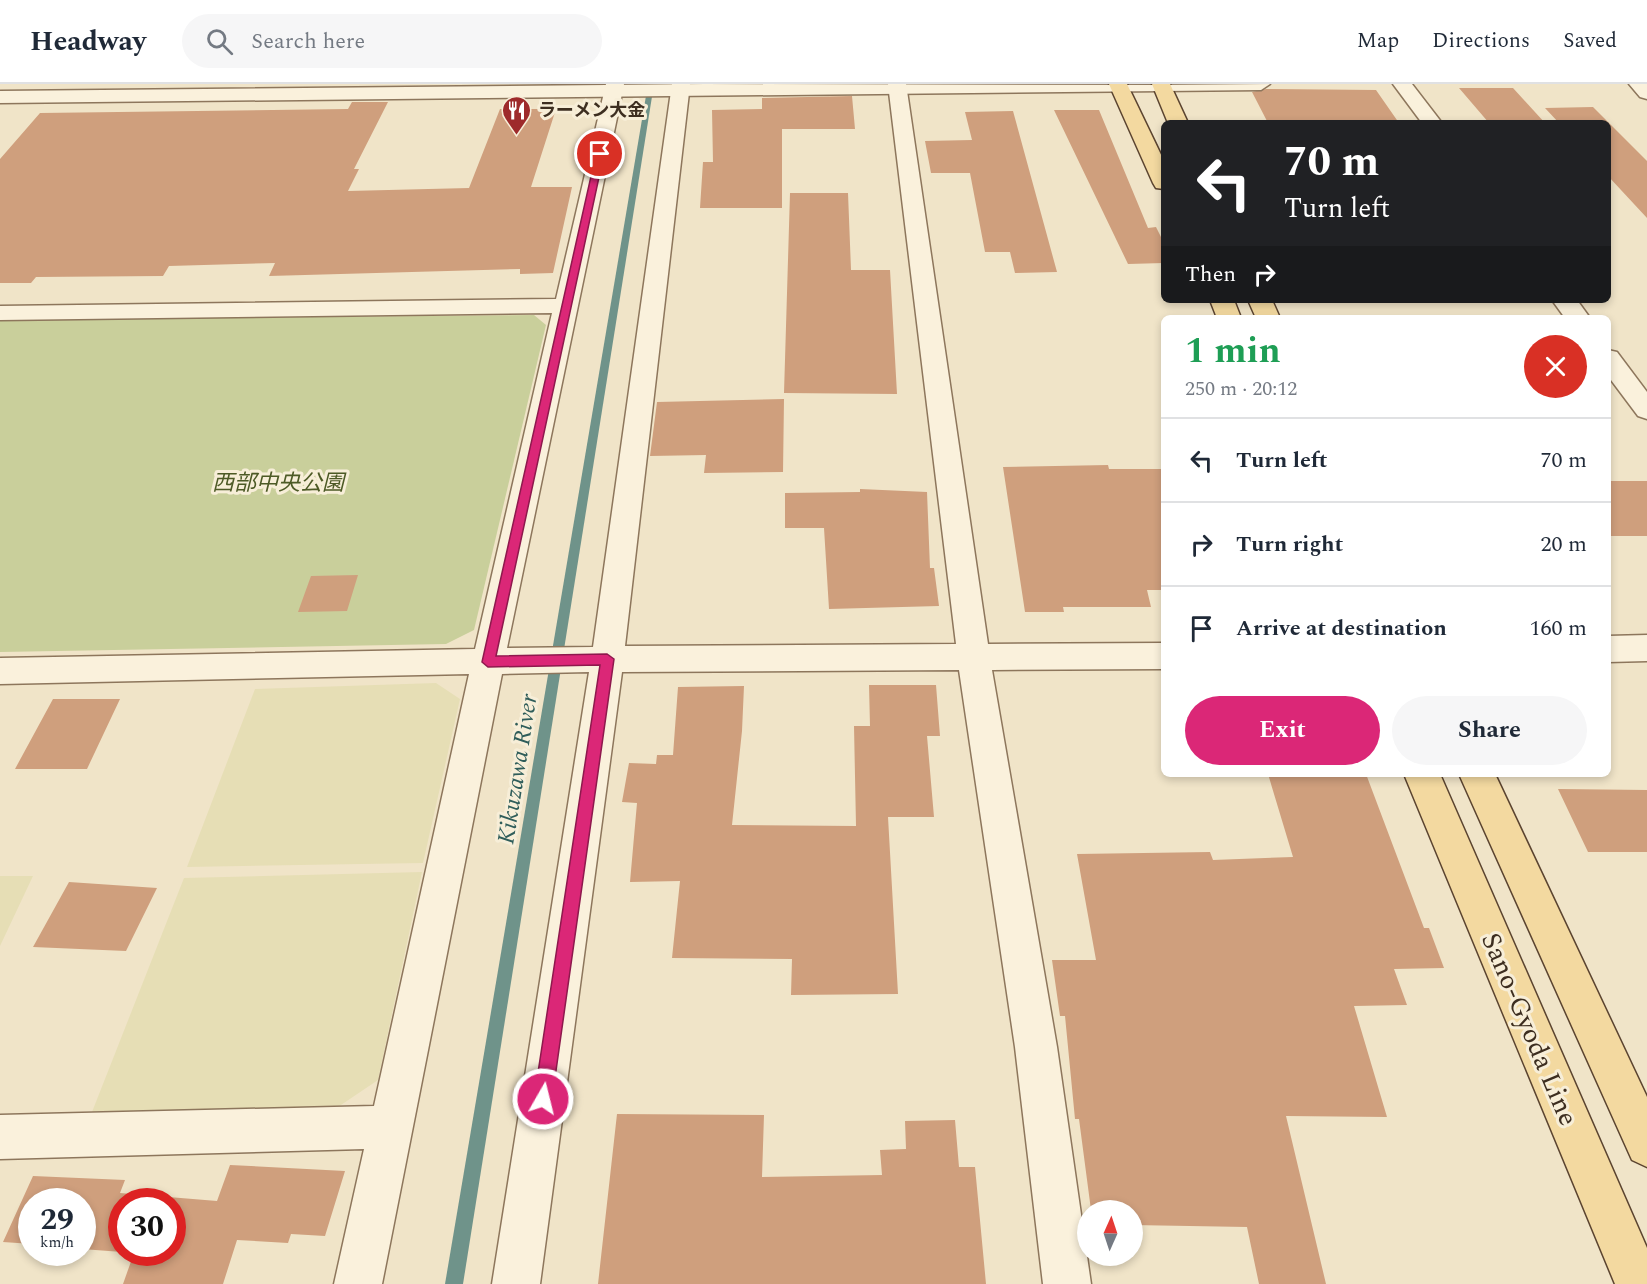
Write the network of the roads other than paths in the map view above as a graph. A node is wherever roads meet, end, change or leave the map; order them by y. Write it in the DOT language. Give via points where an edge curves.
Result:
graph roads {
  1 [pos="1261,84"];
  2 [pos="1402,84"];
  3 [pos="1638,84"];
  4 [pos="897,85"];
  5 [pos="1119,85"];
  6 [pos="1161,85"];
  7 [pos="681,86"];
  8 [pos="614,87"];
  9 [pos="28,90"];
  10 [pos="1647,93"];
  11 [pos="4,104"];
  12 [pos="1177,120"];
  13 [pos="1430,120"];
  14 [pos="1161,176"];
  15 [pos="1566,303"];
  16 [pos="568,306"];
  17 [pos="0,313"];
  18 [pos="1576,315"];
  19 [pos="1611,362"];
  20 [pos="1647,411"];
  21 [pos="1647,648"];
  22 [pos="1611,649"];
  23 [pos="1161,656"];
  24 [pos="974,659"];
  25 [pos="593,660"];
  26 [pos="504,662"];
  27 [pos="0,671"];
  28 [pos="1423,777"];
  29 [pos="1478,777"];
  30 [pos="392,1127"];
  31 [pos="0,1137"];
  32 [pos="1647,1145"];
  33 [pos="358,1284"];
  34 [pos="516,1284"];
  35 [pos="1067,1284"];
  36 [pos="1639,1284"];
  1 -- 6 [label="street"];
  2 -- 13 [label="street"];
  3 -- 10 [label="street"];
  4 -- 5 [label="street"];
  4 -- 7 [label="street"];
  4 -- 24 [label="street"];
  5 -- 6 [label="street"];
  5 -- 14 [label="main road"];
  6 -- 12 [label="main road"];
  7 -- 8 [label="street"];
  7 -- 25 [label="street"];
  8 -- 9 [label="street"];
  8 -- 16 [label="street"];
  9 -- 11 [label="street"];
  15 -- 18 [label="street"];
  16 -- 17 [label="street"];
  16 -- 26 [label="street"];
  19 -- 20 [label="street"];
  21 -- 22 [label="street"];
  23 -- 24 [label="street"];
  24 -- 25 [label="street"];
  24 -- 35 [label="street" via="1036,1047"];
  25 -- 26 [label="street"];
  25 -- 34 [label="street"];
  26 -- 27 [label="street"];
  26 -- 30 [label="street"];
  28 -- 36 [label="main road, Sano-Gyoda Line"];
  29 -- 32 [label="main road"];
  30 -- 31 [label="street"];
  30 -- 33 [label="street"];
}
